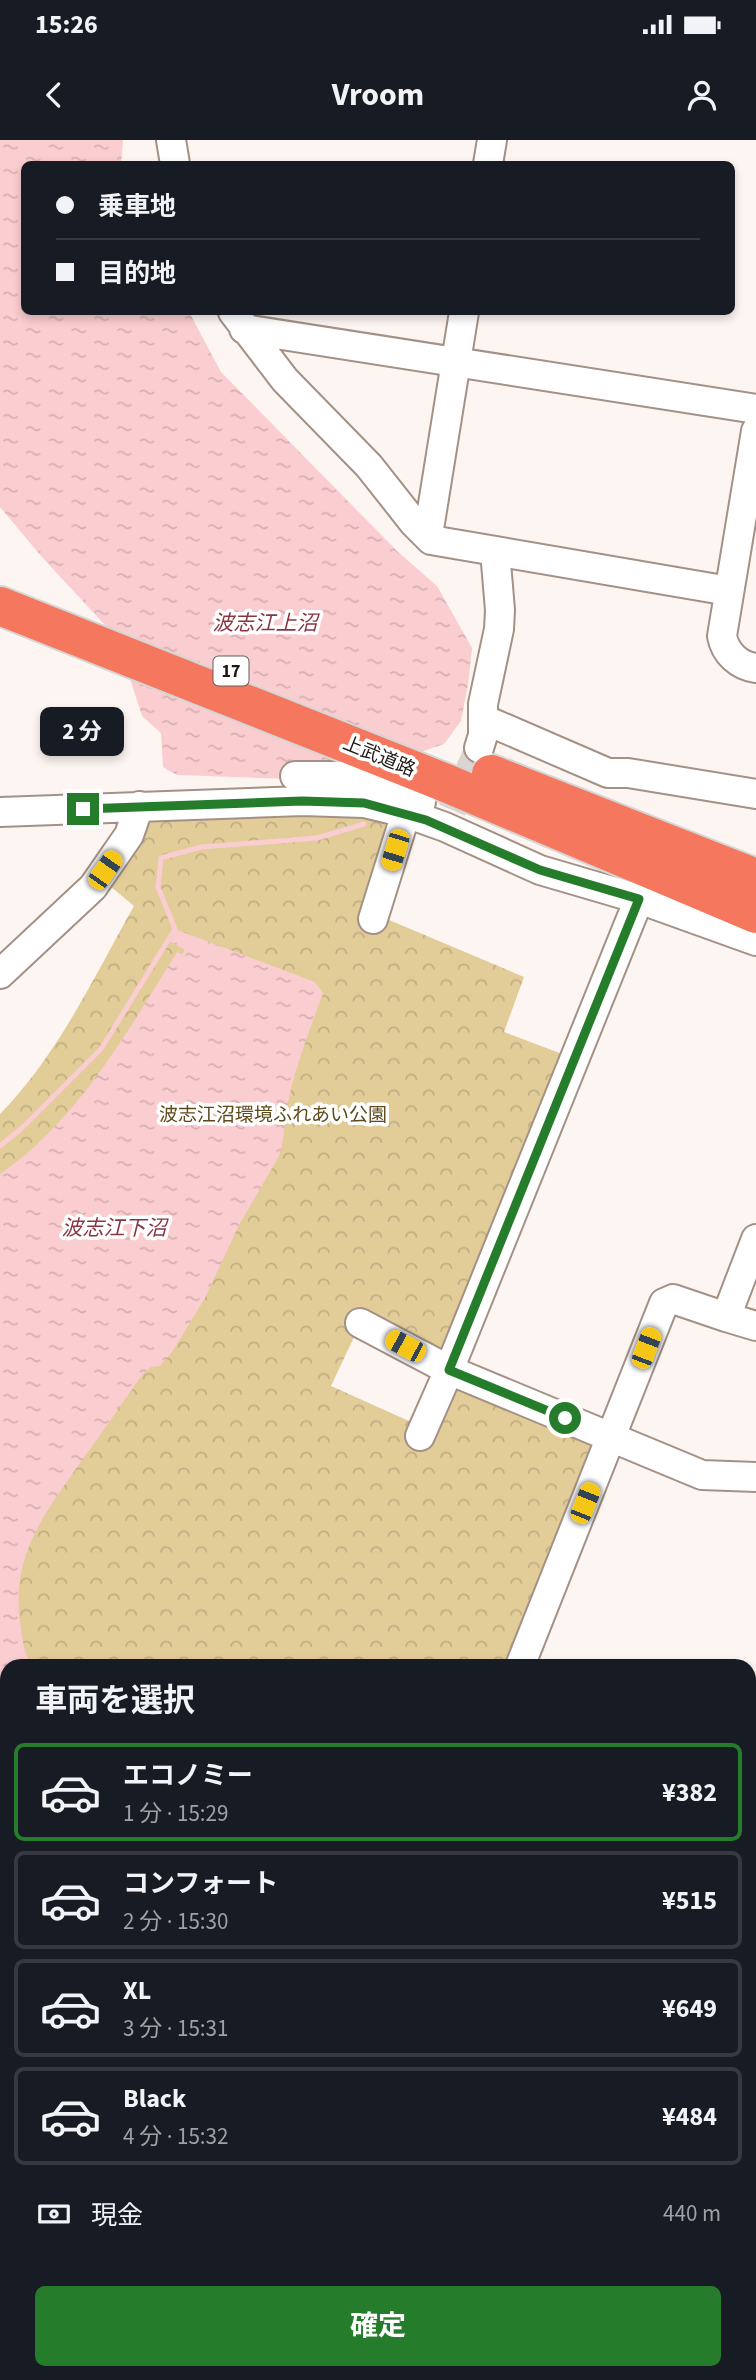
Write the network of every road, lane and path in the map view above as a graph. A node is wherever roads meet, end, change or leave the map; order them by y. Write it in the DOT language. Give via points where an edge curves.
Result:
graph roads {
  1 [pos="172,140"];
  2 [pos="492,140"];
  3 [pos="175,161"];
  4 [pos="488,161"];
  5 [pos="464,315"];
  6 [pos="238,320"];
  7 [pos="456,363"];
  8 [pos="756,409"];
  9 [pos="756,431"];
  10 [pos="431,540"];
  11 [pos="495,551"];
  12 [pos="2,589"];
  13 [pos="729,591"];
  14 [pos="756,668"];
  15 [pos="483,719"];
  16 [pos="295,776"];
  17 [pos="455,791"];
  18 [pos="756,794"];
  19 [pos="139,806"];
  20 [pos="0,812"];
  21 [pos="406,813"];
  22 [pos="756,878"];
  23 [pos="639,899"];
  24 [pos="756,914"];
  25 [pos="373,919"];
  26 [pos="756,941"];
  27 [pos="0,974"];
  28 [pos="756,1239"];
  29 [pos="726,1317"];
  30 [pos="360,1323"];
  31 [pos="756,1326"];
  32 [pos="449,1370"];
  33 [pos="419,1436"];
  34 [pos="612,1438"];
  35 [pos="756,1477"];
  36 [pos="523,1659"];
  1 -- 3 [label="street"];
  2 -- 4 [label="street"];
  5 -- 7 [label="street"];
  6 -- 7 [label="street"];
  6 -- 10 [label="street" via="285,380 369,466"];
  7 -- 8 [label="street"];
  7 -- 10 [label="street" via="429,529"];
  9 -- 13 [label="street"];
  10 -- 11 [label="street"];
  11 -- 13 [label="street"];
  11 -- 15 [label="street" via="499,629"];
  12 -- 17 [label="highway, 上武道路 / 17"];
  13 -- 14 [label="street" via="724,647 734,658"];
  15 -- 17 [label="street" via="483,741"];
  15 -- 18 [label="street" via="608,773"];
  16 -- 17 [label="street" via="345,776 396,791"];
  17 -- 21 [label="street"];
  17 -- 22 [label="highway, 上武道路 / 17"];
  17 -- 23 [label="street" via="540,870"];
  17 -- 24 [label="highway, 上武道路 / 17"];
  19 -- 20 [label="street"];
  19 -- 21 [label="street" via="302,801 364,803"];
  19 -- 27 [label="street" via="129,835 93,887"];
  21 -- 25 [label="street"];
  23 -- 26 [label="street"];
  23 -- 32 [label="street"];
  28 -- 29 [label="street"];
  29 -- 31 [label="street"];
  29 -- 34 [label="street" via="673,1298 664,1303"];
  30 -- 32 [label="street"];
  32 -- 33 [label="street"];
  32 -- 34 [label="street"];
  34 -- 35 [label="street" via="702,1475"];
  34 -- 36 [label="street"];
}
